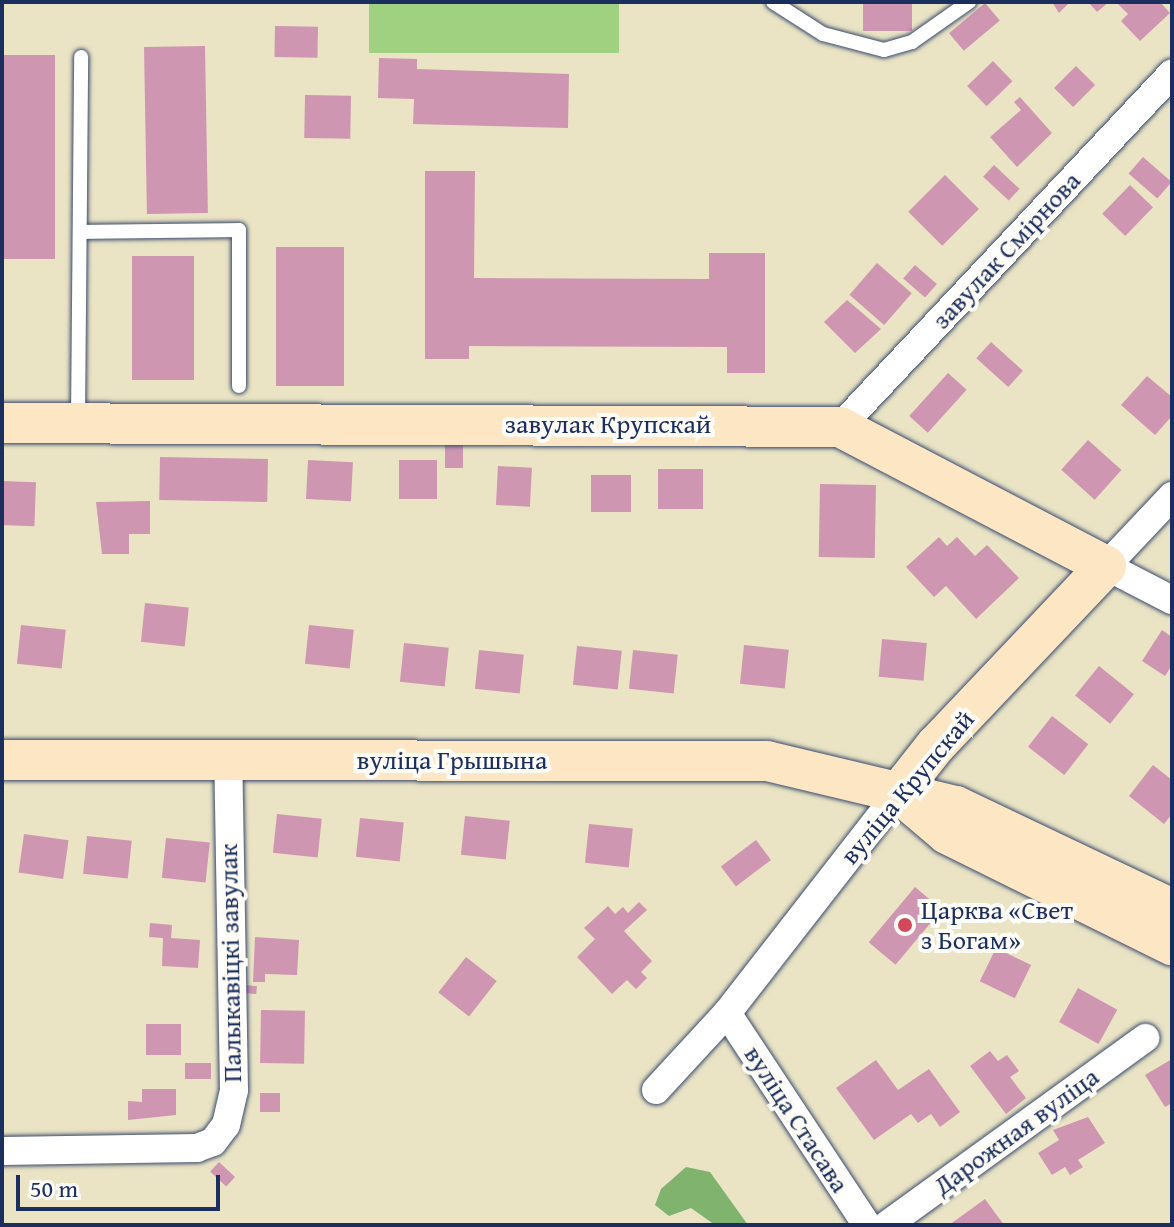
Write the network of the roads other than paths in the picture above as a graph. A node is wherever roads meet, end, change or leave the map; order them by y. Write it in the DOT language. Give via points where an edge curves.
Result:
graph roads {
  1 [pos="773,2"];
  2 [pos="969,2"];
  3 [pos="81,57"];
  4 [pos="1172,73"];
  5 [pos="80,232"];
  6 [pos="239,386"];
  7 [pos="78,422"];
  8 [pos="2,423"];
  9 [pos="840,427"];
  10 [pos="1172,496"];
  11 [pos="1106,566"];
  12 [pos="1172,600"];
  13 [pos="228,759"];
  14 [pos="2,760"];
  15 [pos="898,793"];
  16 [pos="1172,909"];
  17 [pos="1172,945"];
  18 [pos="727,1013"];
  19 [pos="1145,1038"];
  20 [pos="656,1090"];
  21 [pos="2,1151"];
  22 [pos="867,1225"];
  23 [pos="887,1225"];
  1 -- 2 [label="lane" via="823,34 884,50 912,42"];
  3 -- 5 [label="lane"];
  4 -- 9 [label="street, завулак Смірнова"];
  5 -- 6 [label="lane" via="239,230"];
  5 -- 7 [label="lane"];
  7 -- 8 [label="main road, завулак Крупскай"];
  7 -- 9 [label="main road, завулак Крупскай"];
  9 -- 11 [label="main road, завулак Крупскай"];
  10 -- 11 [label="street, вуліца Крупскай"];
  11 -- 12 [label="street, завулак Крупскай"];
  11 -- 15 [label="main road, вуліца Крупскай" via="936,745"];
  13 -- 14 [label="main road, вуліца Грышына"];
  13 -- 15 [label="main road, вуліца Грышына" via="767,761"];
  13 -- 21 [label="street, Палыкавіцкі завулак" via="234,1090 226,1125 213,1142 197,1148"];
  15 -- 16 [label="main road, вуліца Грышына" via="956,806"];
  15 -- 17 [label="main road, вуліца Грышына" via="947,834"];
  15 -- 18 [label="street, вуліца Крупскай"];
  18 -- 20 [label="street, вуліца Крупскай"];
  18 -- 22 [label="street, вуліца Стасава"];
  19 -- 23 [label="street, Дарожная вуліца"];
}
